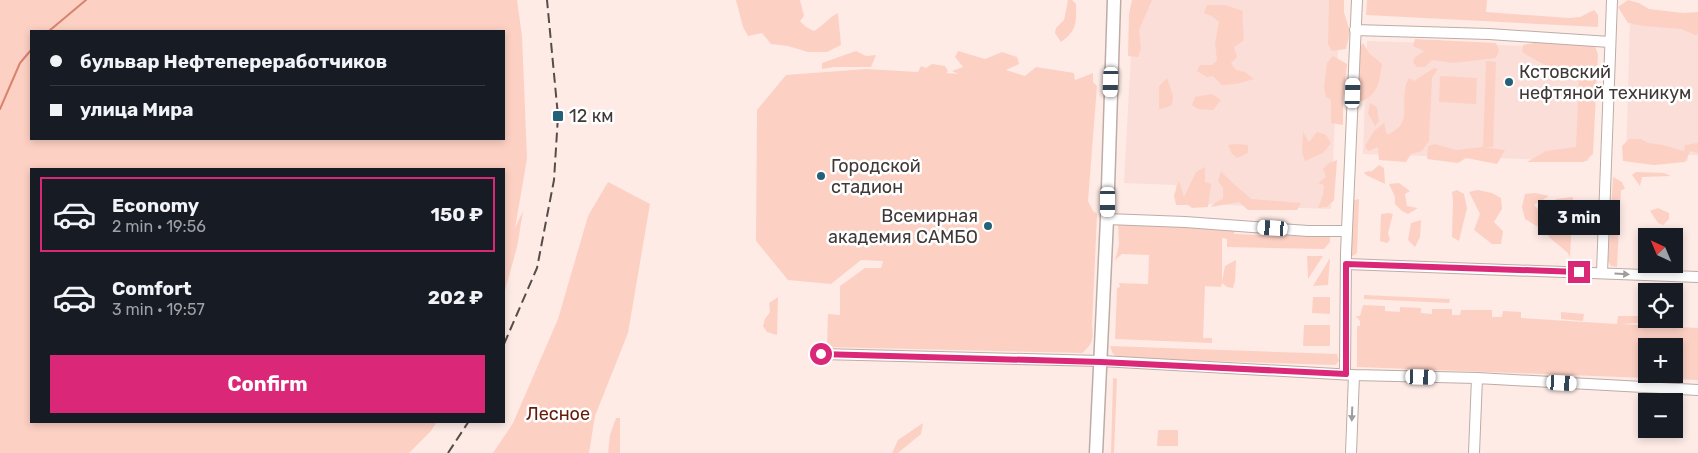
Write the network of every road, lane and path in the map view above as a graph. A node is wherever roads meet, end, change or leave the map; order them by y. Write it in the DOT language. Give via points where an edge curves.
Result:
graph roads {
  1 [pos="1114,0"];
  2 [pos="1357,0"];
  3 [pos="1612,0"];
  4 [pos="1356,30"];
  5 [pos="1610,42"];
  6 [pos="1107,219"];
  7 [pos="1347,231"];
  8 [pos="1346,264"];
  9 [pos="1602,273"];
  10 [pos="1698,277"];
  11 [pos="821,354"];
  12 [pos="1101,362"];
  13 [pos="1350,374"];
  14 [pos="1477,378"];
  15 [pos="1698,390"];
  16 [pos="1096,453"];
  17 [pos="1351,453"];
  18 [pos="1474,453"];
  1 -- 6 [label="main road"];
  2 -- 4 [label="street"];
  3 -- 5 [label="street"];
  4 -- 5 [label="street"];
  4 -- 7 [label="street"];
  5 -- 9 [label="street"];
  6 -- 7 [label="street"];
  6 -- 12 [label="main road"];
  7 -- 8 [label="street"];
  8 -- 9 [label="street"];
  8 -- 13 [label="street"];
  9 -- 10 [label="street, one-way"];
  11 -- 12 [label="street"];
  12 -- 13 [label="street"];
  12 -- 16 [label="main road"];
  13 -- 14 [label="street"];
  13 -- 17 [label="street, one-way"];
  14 -- 15 [label="street"];
  14 -- 18 [label="street"];
}
